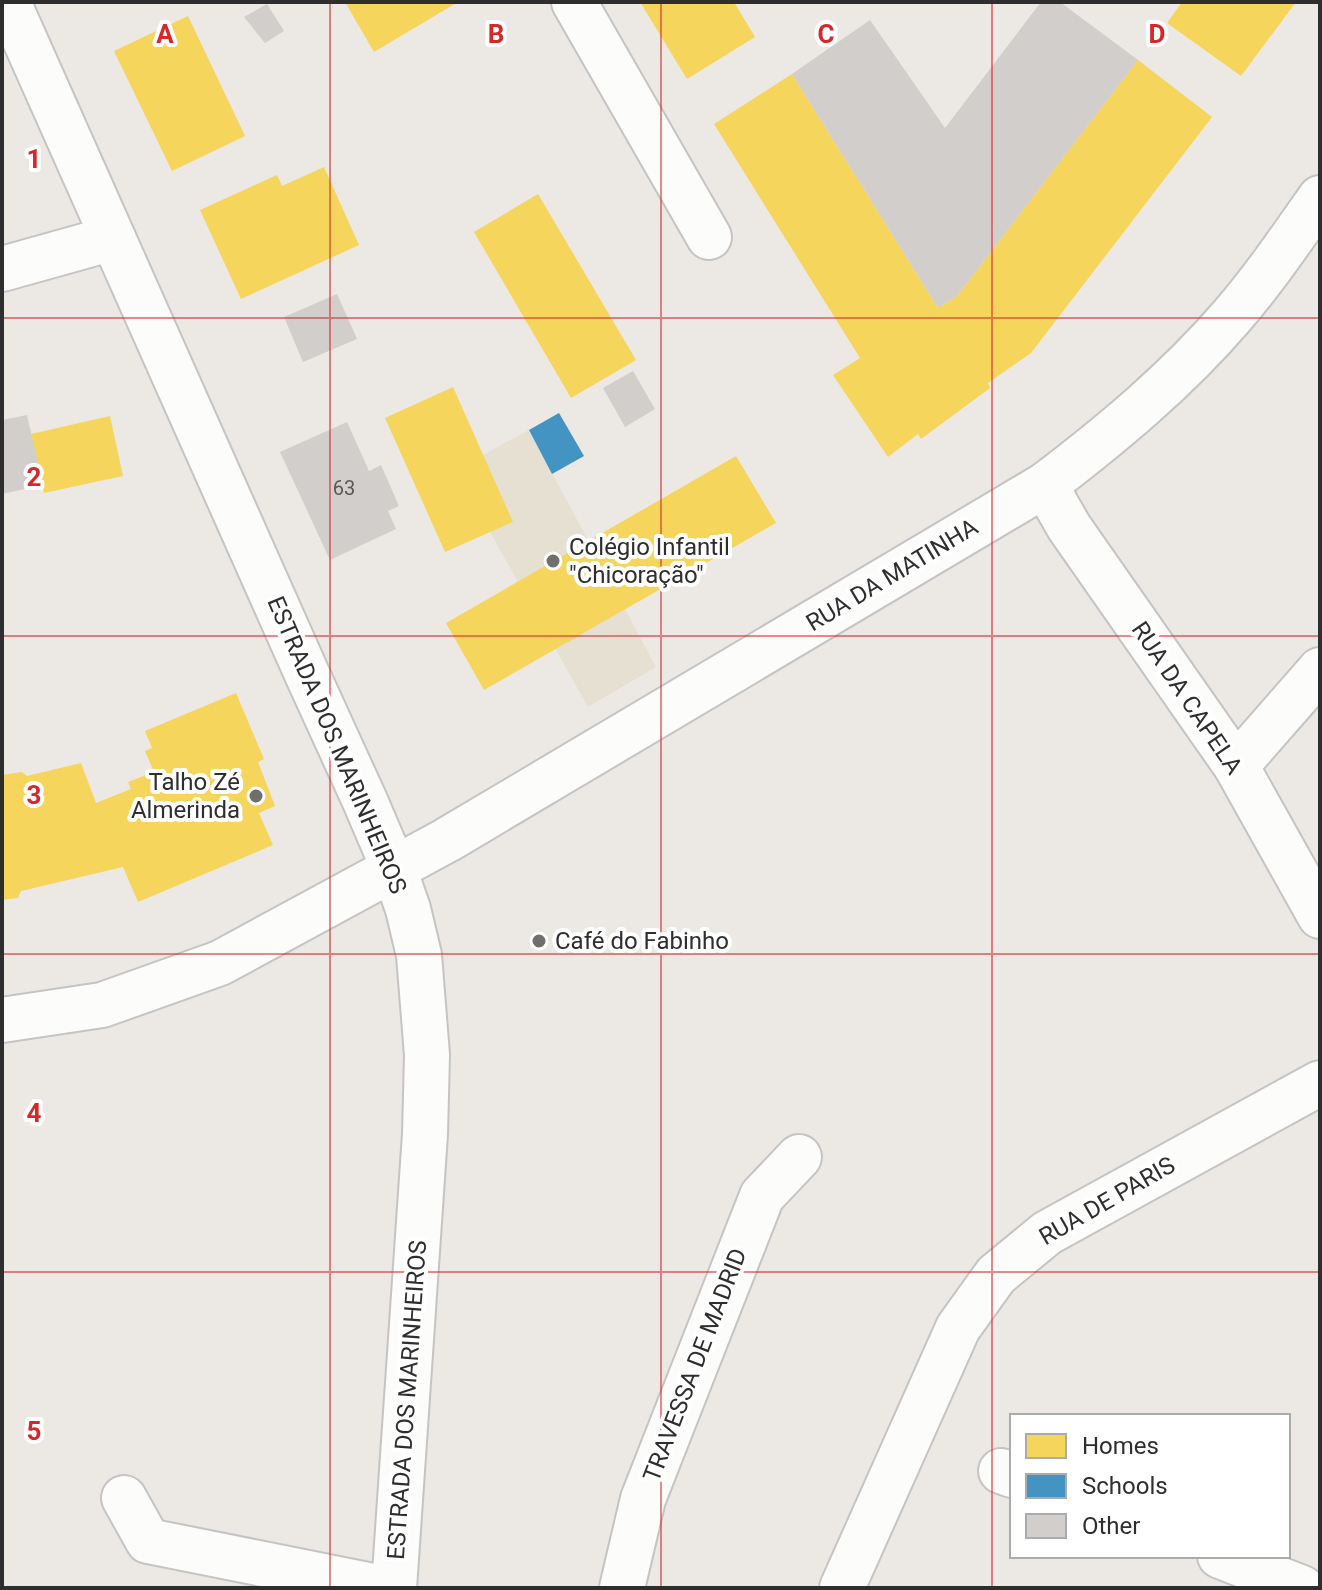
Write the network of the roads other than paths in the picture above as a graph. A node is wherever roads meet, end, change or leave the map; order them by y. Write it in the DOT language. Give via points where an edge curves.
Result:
graph roads {
  1 [pos="8,2"];
  2 [pos="574,2"];
  3 [pos="1320,198"];
  4 [pos="709,237"];
  5 [pos="113,238"];
  6 [pos="2,269"];
  7 [pos="1045,485"];
  8 [pos="1320,670"];
  9 [pos="1236,766"];
  10 [pos="394,869"];
  11 [pos="1320,916"];
  12 [pos="2,1020"];
  13 [pos="1320,1083"];
  14 [pos="799,1157"];
  15 [pos="124,1498"];
  16 [pos="1225,1558"];
  17 [pos="383,1588"];
  18 [pos="394,1588"];
  19 [pos="622,1588"];
  20 [pos="842,1588"];
  21 [pos="1302,1588"];
  1 -- 5 [label="street, ESTRADA DOS MARINHEIROS"];
  2 -- 4 [label="street"];
  3 -- 7 [label="street, RUA DA MATINHA" via="1220,329 1176,375"];
  5 -- 6 [label="street"];
  5 -- 10 [label="street, ESTRADA DOS MARINHEIROS"];
  7 -- 9 [label="street, RUA DA CAPELA"];
  7 -- 10 [label="street, RUA DA MATINHA"];
  8 -- 9 [label="street"];
  9 -- 11 [label="street, RUA DA CAPELA"];
  10 -- 12 [label="street, RUA DA MATINHA" via="220,963 102,1005"];
  10 -- 18 [label="street, ESTRADA DOS MARINHEIROS" via="419,955 427,1055"];
  13 -- 20 [label="street, RUA DE PARIS" via="1047,1233 996,1275 958,1328"];
  14 -- 19 [label="street, TRAVESSA DE MADRID" via="762,1196 643,1499"];
  15 -- 17 [label="street" via="148,1541"];
  16 -- 21 [label="street"];
}
